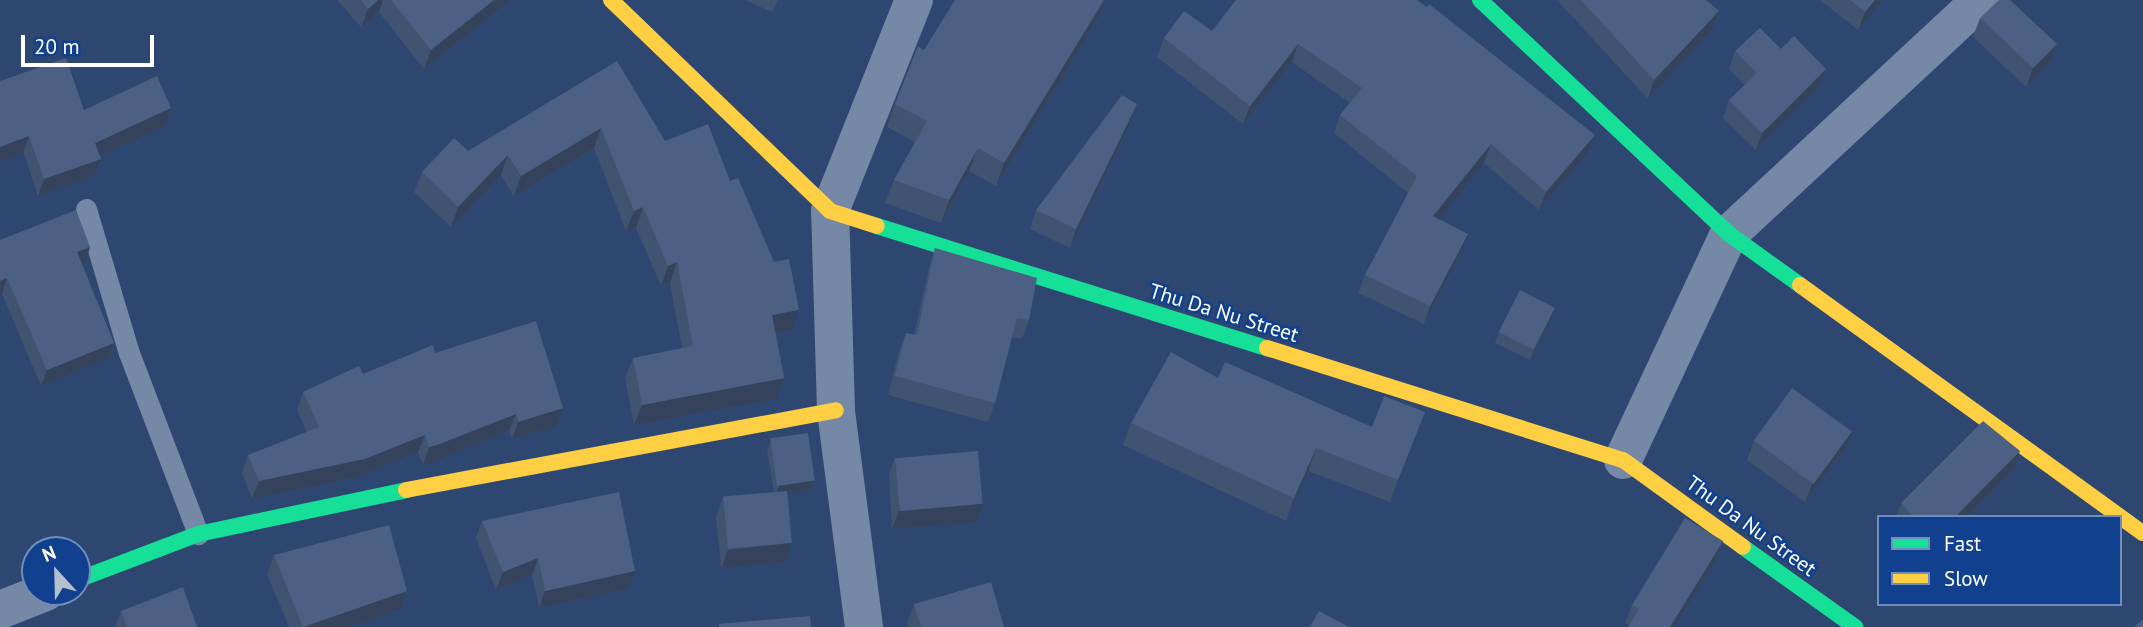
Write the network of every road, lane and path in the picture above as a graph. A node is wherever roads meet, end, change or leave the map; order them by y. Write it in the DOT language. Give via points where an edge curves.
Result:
graph roads {
  1 [pos="611,0"];
  2 [pos="914,0"];
  3 [pos="1480,0"];
  4 [pos="1981,0"];
  5 [pos="86,209"];
  6 [pos="830,211"];
  7 [pos="1729,234"];
  8 [pos="836,410"];
  9 [pos="1623,460"];
  10 [pos="2118,515"];
  11 [pos="2122,518"];
  12 [pos="2143,533"];
  13 [pos="198,534"];
  14 [pos="91,575"];
  15 [pos="21,602"];
  16 [pos="0,610"];
  17 [pos="864,627"];
  18 [pos="1855,627"];
  1 -- 6 [label="street, Thu Da Nu Street"];
  2 -- 6 [label="street"];
  3 -- 7 [label="street"];
  4 -- 7 [label="street"];
  5 -- 13 [label="lane" via="129,353"];
  6 -- 8 [label="street"];
  6 -- 9 [label="street, Thu Da Nu Street"];
  7 -- 9 [label="street"];
  7 -- 10 [label="street"];
  8 -- 13 [label="street" via="320,506"];
  8 -- 17 [label="street"];
  9 -- 18 [label="street, Thu Da Nu Street"];
  11 -- 12 [label="street"];
  13 -- 14 [label="street"];
  15 -- 16 [label="street"];
}
